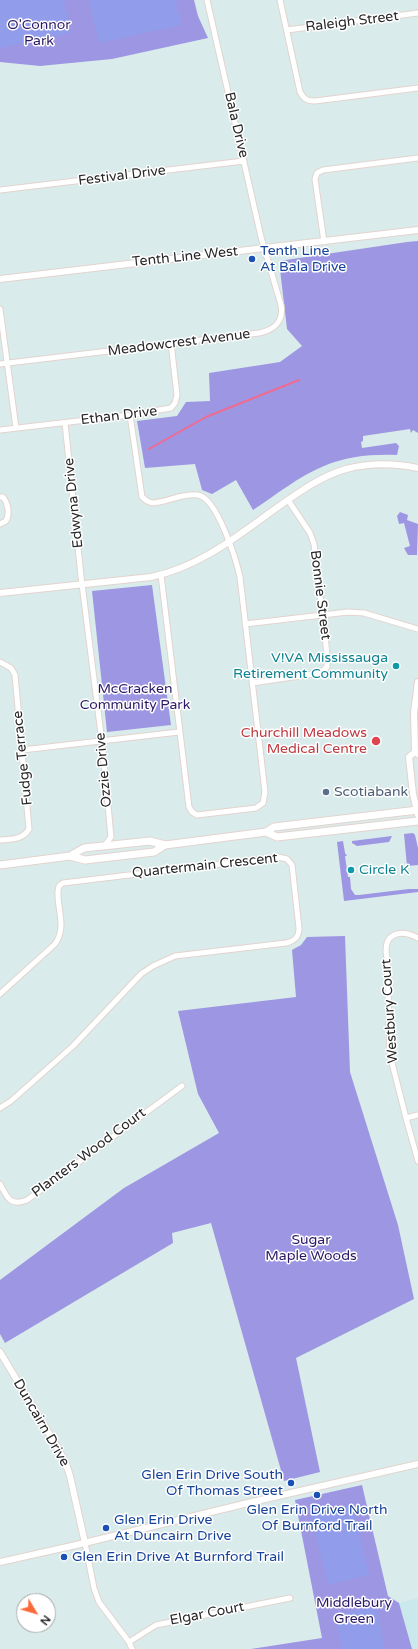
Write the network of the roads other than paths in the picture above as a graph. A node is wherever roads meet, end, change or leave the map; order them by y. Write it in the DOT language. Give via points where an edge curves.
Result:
graph roads {
  1 [pos="207,0"];
  2 [pos="280,0"];
  3 [pos="418,13"];
  4 [pos="287,30"];
  5 [pos="418,88"];
  6 [pos="418,158"];
  7 [pos="244,161"];
  8 [pos="0,190"];
  9 [pos="418,230"];
  10 [pos="324,242"];
  11 [pos="264,249"];
  12 [pos="0,279"];
  13 [pos="0,309"];
  14 [pos="171,343"];
  15 [pos="8,363"];
  16 [pos="0,364"];
  17 [pos="130,415"];
  18 [pos="65,423"];
  19 [pos="16,428"];
  20 [pos="0,430"];
  21 [pos="418,468"];
  22 [pos="0,497"];
  23 [pos="288,500"];
  24 [pos="0,524"];
  25 [pos="229,542"];
  26 [pos="161,575"];
  27 [pos="82,584"];
  28 [pos="0,593"];
  29 [pos="322,614"];
  30 [pos="245,624"];
  31 [pos="418,629"];
  32 [pos="0,662"];
  33 [pos="418,682"];
  34 [pos="252,683"];
  35 [pos="179,732"];
  36 [pos="102,742"];
  37 [pos="22,750"];
  38 [pos="417,753"];
  39 [pos="418,811"];
  40 [pos="418,821"];
  41 [pos="266,832"];
  42 [pos="111,837"];
  43 [pos="0,840"];
  44 [pos="122,844"];
  45 [pos="105,845"];
  46 [pos="165,845"];
  47 [pos="70,856"];
  48 [pos="0,865"];
  49 [pos="418,938"];
  50 [pos="0,994"];
  51 [pos="182,1086"];
  52 [pos="0,1108"];
  53 [pos="418,1115"];
  54 [pos="406,1118"];
  55 [pos="418,1161"];
  56 [pos="0,1184"];
  57 [pos="0,1352"];
  58 [pos="418,1464"];
  59 [pos="85,1543"];
  60 [pos="0,1562"];
  61 [pos="290,1598"];
  62 [pos="129,1642"];
  63 [pos="132,1649"];
  1 -- 7 [label="street, Bala Drive"];
  2 -- 4 [label="street"];
  3 -- 4 [label="street, Raleigh Street"];
  4 -- 5 [label="street" via="300,92 307,101"];
  6 -- 10 [label="street" via="316,173 314,179"];
  7 -- 8 [label="street, Festival Drive"];
  7 -- 11 [label="street, Bala Drive"];
  9 -- 10 [label="street, Tenth Line West"];
  10 -- 11 [label="street, Tenth Line West"];
  11 -- 12 [label="street, Tenth Line West"];
  11 -- 14 [label="street, Meadowcrest Avenue" via="282,310 278,323 268,331 260,333"];
  13 -- 15 [label="street"];
  14 -- 15 [label="street, Meadowcrest Avenue"];
  14 -- 17 [label="street, Ethan Drive" via="177,395 175,403 167,410"];
  15 -- 16 [label="street, Meadowcrest Avenue"];
  15 -- 19 [label="street"];
  17 -- 18 [label="street, Ethan Drive"];
  17 -- 25 [label="street" via="142,497 152,503 183,496 202,496 211,503"];
  18 -- 19 [label="street, Ethan Drive"];
  18 -- 27 [label="street, Edwyna Drive"];
  19 -- 20 [label="street, Ethan Drive"];
  21 -- 23 [label="street" via="391,464 355,467 315,482"];
  22 -- 24 [label="street" via="6,501 9,516 6,522"];
  23 -- 25 [label="street"];
  23 -- 29 [label="street, Bonnie Street" via="314,544"];
  25 -- 26 [label="street" via="195,562"];
  25 -- 30 [label="street" via="238,568"];
  26 -- 27 [label="street"];
  26 -- 35 [label="street"];
  27 -- 28 [label="street"];
  27 -- 36 [label="street, Ozzie Drive"];
  29 -- 30 [label="street"];
  29 -- 31 [label="street" via="364,613"];
  29 -- 34 [label="street, Bonnie Street" via="328,661 324,670 320,673"];
  30 -- 34 [label="street"];
  32 -- 37 [label="street, Fudge Terrace" via="11,668 15,675"];
  33 -- 38 [label="street" via="414,713"];
  34 -- 35 [label="street" via="265,792 265,798 260,806 201,815 192,812 188,802"];
  35 -- 36 [label="street"];
  36 -- 37 [label="street"];
  36 -- 42 [label="street, Ozzie Drive"];
  37 -- 43 [label="street, Fudge Terrace" via="29,830 20,838"];
  38 -- 39 [label="street" via="409,756 413,794"];
  39 -- 41 [label="main road" via="274,827"];
  40 -- 41 [label="main road" via="277,837"];
  41 -- 46 [label="main road"];
  42 -- 44 [label="street"];
  42 -- 45 [label="street"];
  44 -- 45 [label="main road"];
  44 -- 46 [label="main road" via="150,841"];
  45 -- 47 [label="main road" via="84,848"];
  46 -- 47 [label="main road" via="154,852 85,860"];
  47 -- 48 [label="main road"];
  49 -- 54 [label="street, Westbury Court" via="403,933 393,935 387,941 385,949 390,1055"];
  50 -- 52 [label="street, Quartermain Crescent" via="55,944 59,937 62,925 58,891 63,883 278,857 287,859 292,865 299,928 294,940 175,956 153,966 141,974 73,1046"];
  51 -- 56 [label="street, Planters Wood Court" via="27,1200 16,1203 12,1201"];
  53 -- 54 [label="street"];
  54 -- 55 [label="street, Westbury Court"];
  57 -- 59 [label="street, Duncairn Drive" via="66,1464"];
  58 -- 59 [label="street" via="346,1479"];
  59 -- 60 [label="street"];
  59 -- 62 [label="street" via="99,1602"];
  61 -- 62 [label="street, Elgar Court" via="156,1625"];
  62 -- 63 [label="street"];
}
